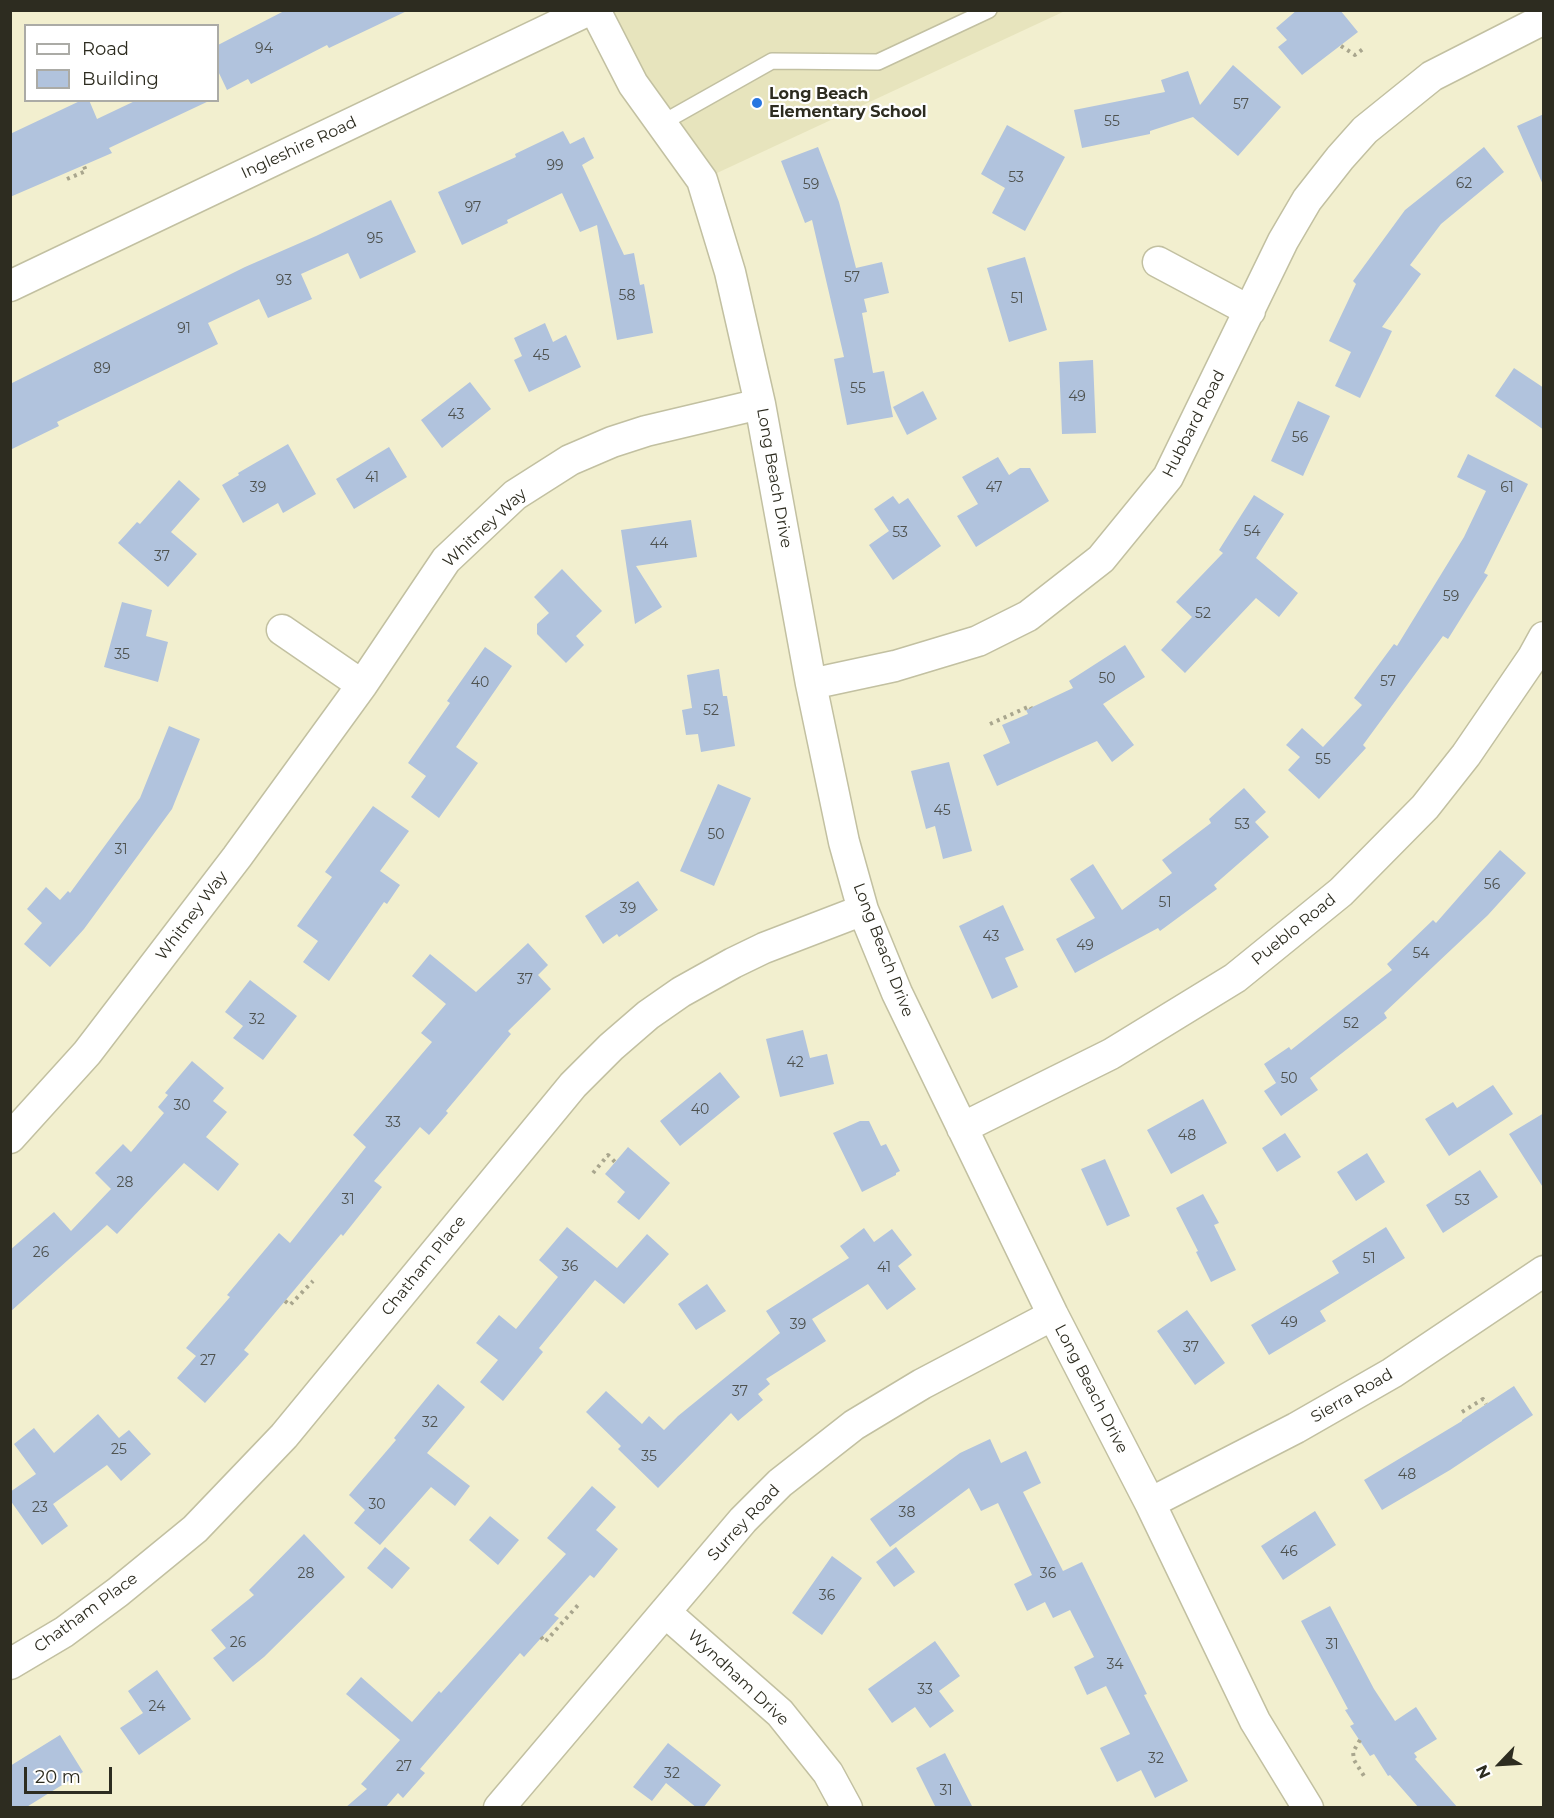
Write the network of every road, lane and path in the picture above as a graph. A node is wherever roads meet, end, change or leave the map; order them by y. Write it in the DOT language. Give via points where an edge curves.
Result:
graph roads {
  1 [pos="589,10"];
  2 [pos="595,10"];
  3 [pos="989,10"];
  4 [pos="1544,19"];
  5 [pos="1341,46"];
  6 [pos="1363,49"];
  7 [pos="662,123"];
  8 [pos="84,166"];
  9 [pos="67,179"];
  10 [pos="1158,262"];
  11 [pos="10,286"];
  12 [pos="1250,311"];
  13 [pos="760,404"];
  14 [pos="282,630"];
  15 [pos="1540,652"];
  16 [pos="811,684"];
  17 [pos="363,685"];
  18 [pos="1031,708"];
  19 [pos="990,724"];
  20 [pos="863,910"];
  21 [pos="962,1128"];
  22 [pos="10,1138"];
  23 [pos="615,1162"];
  24 [pos="593,1173"];
  25 [pos="1544,1271"];
  26 [pos="313,1281"];
  27 [pos="285,1300"];
  28 [pos="1053,1315"];
  29 [pos="1486,1404"];
  30 [pos="1462,1412"];
  31 [pos="1150,1503"];
  32 [pos="579,1604"];
  33 [pos="665,1612"];
  34 [pos="541,1637"];
  35 [pos="10,1665"];
  36 [pos="1360,1740"];
  37 [pos="1364,1776"];
  38 [pos="499,1808"];
  39 [pos="847,1808"];
  40 [pos="1308,1808"];
  1 -- 11 [label="street, Ingleshire Road"];
  2 -- 7 [label="street, Long Beach Drive" via="633,84"];
  3 -- 7 [label="lane" via="878,62 772,62"];
  4 -- 12 [label="street, Hubbard Road" via="1432,76 1365,130 1307,200"];
  5 -- 6 [label="path" via="1355,56"];
  7 -- 13 [label="street, Long Beach Drive" via="702,180 730,272"];
  8 -- 9 [label="path" via="86,171"];
  10 -- 12 [label="street"];
  12 -- 16 [label="street, Hubbard Road" via="1168,477 1101,558 1028,616 978,641 895,666"];
  13 -- 16 [label="street, Long Beach Drive"];
  13 -- 17 [label="street, Whitney Way" via="612,442 570,460 515,495 446,560"];
  14 -- 17 [label="street"];
  15 -- 21 [label="street, Pueblo Road" via="1425,807 1341,892 1235,978 1131,1043"];
  16 -- 20 [label="street, Long Beach Drive" via="844,843"];
  17 -- 22 [label="street, Whitney Way" via="87,1053"];
  18 -- 19 [label="path"];
  20 -- 21 [label="street, Long Beach Drive" via="897,993"];
  20 -- 35 [label="street, Chatham Place" via="733,963 681,992 611,1047 573,1085 284,1437 195,1529 100,1606"];
  21 -- 28 [label="street, Long Beach Drive"];
  23 -- 24 [label="path" via="608,1155"];
  25 -- 31 [label="street, Sierra Road" via="1392,1373 1296,1428"];
  26 -- 27 [label="path" via="290,1305"];
  28 -- 31 [label="street, Long Beach Drive"];
  28 -- 33 [label="street, Surrey Road" via="854,1425 780,1484 743,1520"];
  29 -- 30 [label="path" via="1482,1398"];
  31 -- 40 [label="street, Long Beach Drive" via="1255,1721"];
  32 -- 34 [label="path" via="545,1642"];
  33 -- 38 [label="street, Surrey Road"];
  33 -- 39 [label="street, Wyndham Drive" via="780,1713 828,1773"];
  36 -- 37 [label="path" via="1353,1752"];
}
